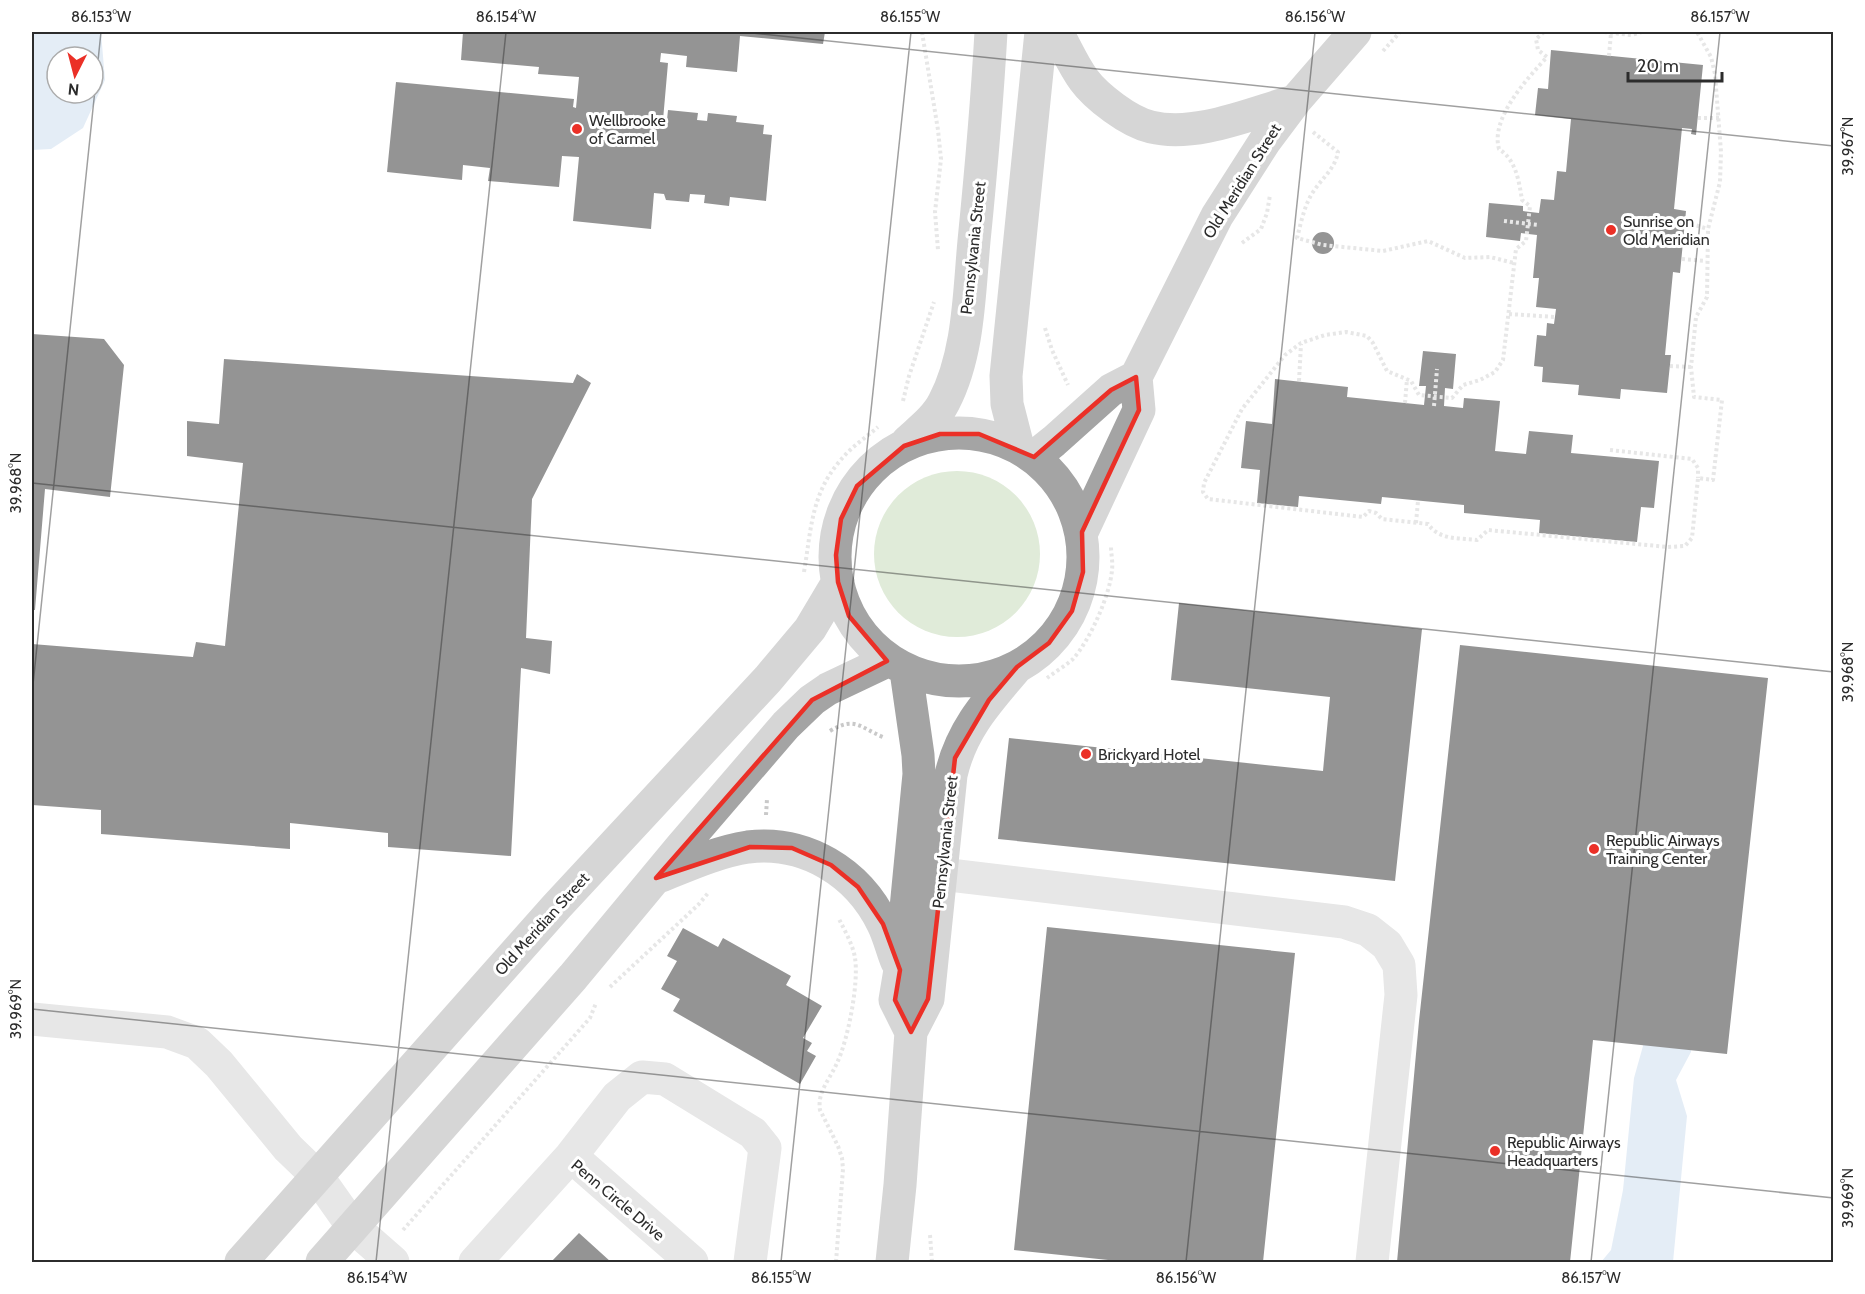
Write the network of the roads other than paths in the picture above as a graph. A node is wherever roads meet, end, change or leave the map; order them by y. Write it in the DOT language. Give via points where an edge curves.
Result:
graph roads {
  1 [pos="991,32"];
  2 [pos="1041,32"];
  3 [pos="1057,32"];
  4 [pos="1355,32"];
  5 [pos="1295,101"];
  6 [pos="1136,377"];
  7 [pos="894,434"];
  8 [pos="1026,452"];
  9 [pos="1096,538"];
  10 [pos="838,582"];
  11 [pos="896,666"];
  12 [pos="1030,674"];
  13 [pos="941,874"];
  14 [pos="657,878"];
  15 [pos="900,970"];
  16 [pos="32,1019"];
  17 [pos="911,1032"];
  18 [pos="571,1156"];
  19 [pos="317,1176"];
  20 [pos="353,1227"];
  21 [pos="387,1257"];
  22 [pos="241,1263"];
  23 [pos="322,1263"];
  24 [pos="475,1263"];
  25 [pos="692,1263"];
  26 [pos="750,1263"];
  27 [pos="892,1263"];
  28 [pos="1372,1263"];
  1 -- 7 [label="main road, Pennsylvania Street" via="971,273 958,366 939,412"];
  2 -- 8 [label="main road" via="1006,376 1007,404"];
  3 -- 5 [label="main road" via="1084,81 1126,116 1151,127 1192,129"];
  4 -- 5 [label="main road, Old Meridian Street"];
  5 -- 6 [label="main road, Old Meridian Street" via="1216,216"];
  6 -- 8 [label="main road" via="1111,390 1054,441"];
  6 -- 9 [label="main road" via="1139,410"];
  7 -- 8 [label="main road" via="922,438 959,432 979,434"];
  7 -- 10 [label="main road" via="845,508 838,531"];
  8 -- 9 [label="main road" via="1060,484 1077,515"];
  9 -- 12 [label="main road" via="1084,552 1079,592 1072,610 1062,628 1034,657"];
  10 -- 11 [label="main road" via="858,632 870,647"];
  10 -- 19 [label="main road, Old Meridian Street" via="806,635 768,679 557,906"];
  11 -- 12 [label="main road" via="935,679 962,681"];
  11 -- 14 [label="main road" via="846,679 812,700 779,733"];
  11 -- 15 [label="main road, Pennsylvania Street" via="919,774"];
  12 -- 13 [label="main road, Pennsylvania Street" via="972,722 962,741 951,775"];
  13 -- 17 [label="main road, Pennsylvania Street" via="928,999"];
  13 -- 28 [label="street" via="1344,922 1368,930 1387,945 1399,965 1401,995"];
  14 -- 15 [label="main road" via="716,855 750,847 780,846 805,852 844,873 858,887 883,924"];
  14 -- 20 [label="main road"];
  15 -- 17 [label="main road, Pennsylvania Street" via="895,1000"];
  16 -- 19 [label="street" via="167,1032 197,1043"];
  17 -- 27 [label="main road, Pennsylvania Street"];
  18 -- 24 [label="street, Penn Circle Drive"];
  18 -- 25 [label="street, Penn Circle Drive"];
  18 -- 26 [label="street" via="617,1097 642,1077 665,1079 753,1133 765,1148"];
  19 -- 20 [label="street"];
  19 -- 22 [label="main road, Old Meridian Street"];
  20 -- 21 [label="street"];
  20 -- 23 [label="main road"];
}
